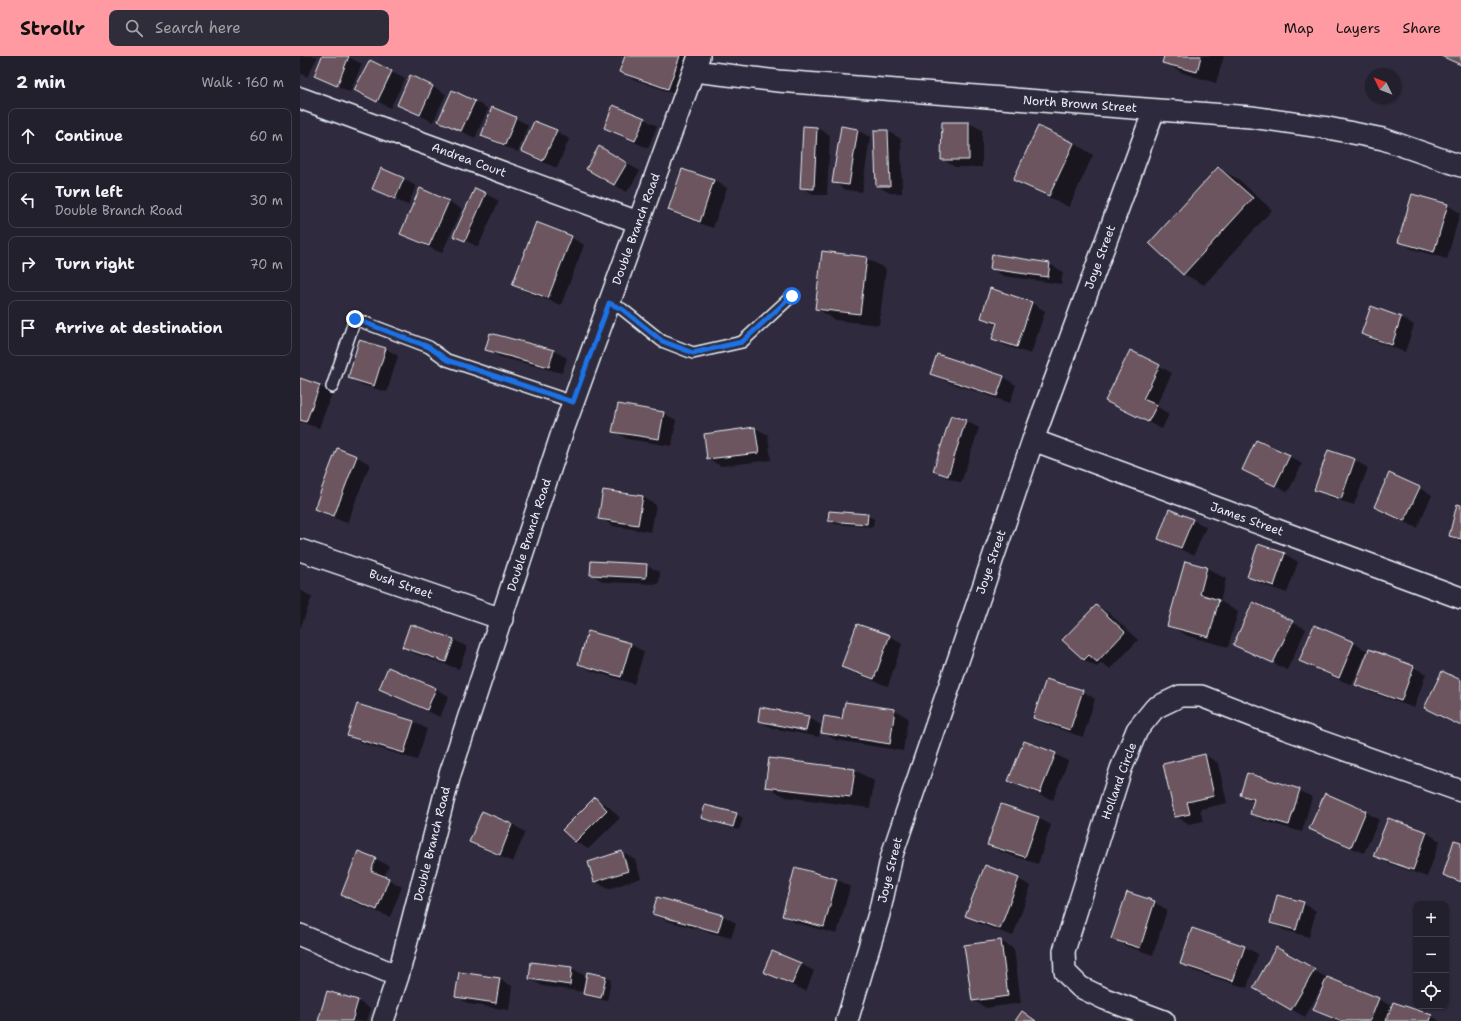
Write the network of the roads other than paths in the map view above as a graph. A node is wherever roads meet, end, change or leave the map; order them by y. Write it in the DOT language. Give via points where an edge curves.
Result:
graph roads {
  1 [pos="696,63"];
  2 [pos="300,98"];
  3 [pos="1154,110"];
  4 [pos="1461,166"];
  5 [pos="638,222"];
  6 [pos="792,296"];
  7 [pos="609,303"];
  8 [pos="332,387"];
  9 [pos="573,402"];
  10 [pos="1033,440"];
  11 [pos="300,550"];
  12 [pos="1461,598"];
  13 [pos="502,619"];
  14 [pos="1461,790"];
  15 [pos="300,935"];
  16 [pos="398,976"];
  17 [pos="383,1021"];
  18 [pos="847,1021"];
  19 [pos="1164,1021"];
  1 -- 3 [label="street, North Brown Street" via="778,81"];
  1 -- 5 [label="street, Double Branch Road"];
  2 -- 5 [label="street, Andrea Court"];
  3 -- 4 [label="street, North Brown Street" via="1251,117 1328,128 1383,139"];
  3 -- 10 [label="street, Joye Street"];
  5 -- 7 [label="street, Double Branch Road"];
  6 -- 7 [label="lane" via="742,342 693,353 662,341 622,309"];
  7 -- 9 [label="street, Double Branch Road"];
  8 -- 9 [label="lane" via="355,319 429,347 447,360"];
  9 -- 13 [label="street, Double Branch Road"];
  10 -- 12 [label="street, James Street"];
  10 -- 18 [label="street, Joye Street" via="892,855 879,914"];
  11 -- 13 [label="street, Bush Street"];
  13 -- 16 [label="street, Double Branch Road" via="450,774"];
  14 -- 19 [label="street, Holland Circle" via="1286,729 1201,696 1180,696 1155,708 1138,730 1121,768 1064,951 1065,972 1080,986 1105,999"];
  15 -- 16 [label="street"];
  16 -- 17 [label="street, Double Branch Road"];
}
